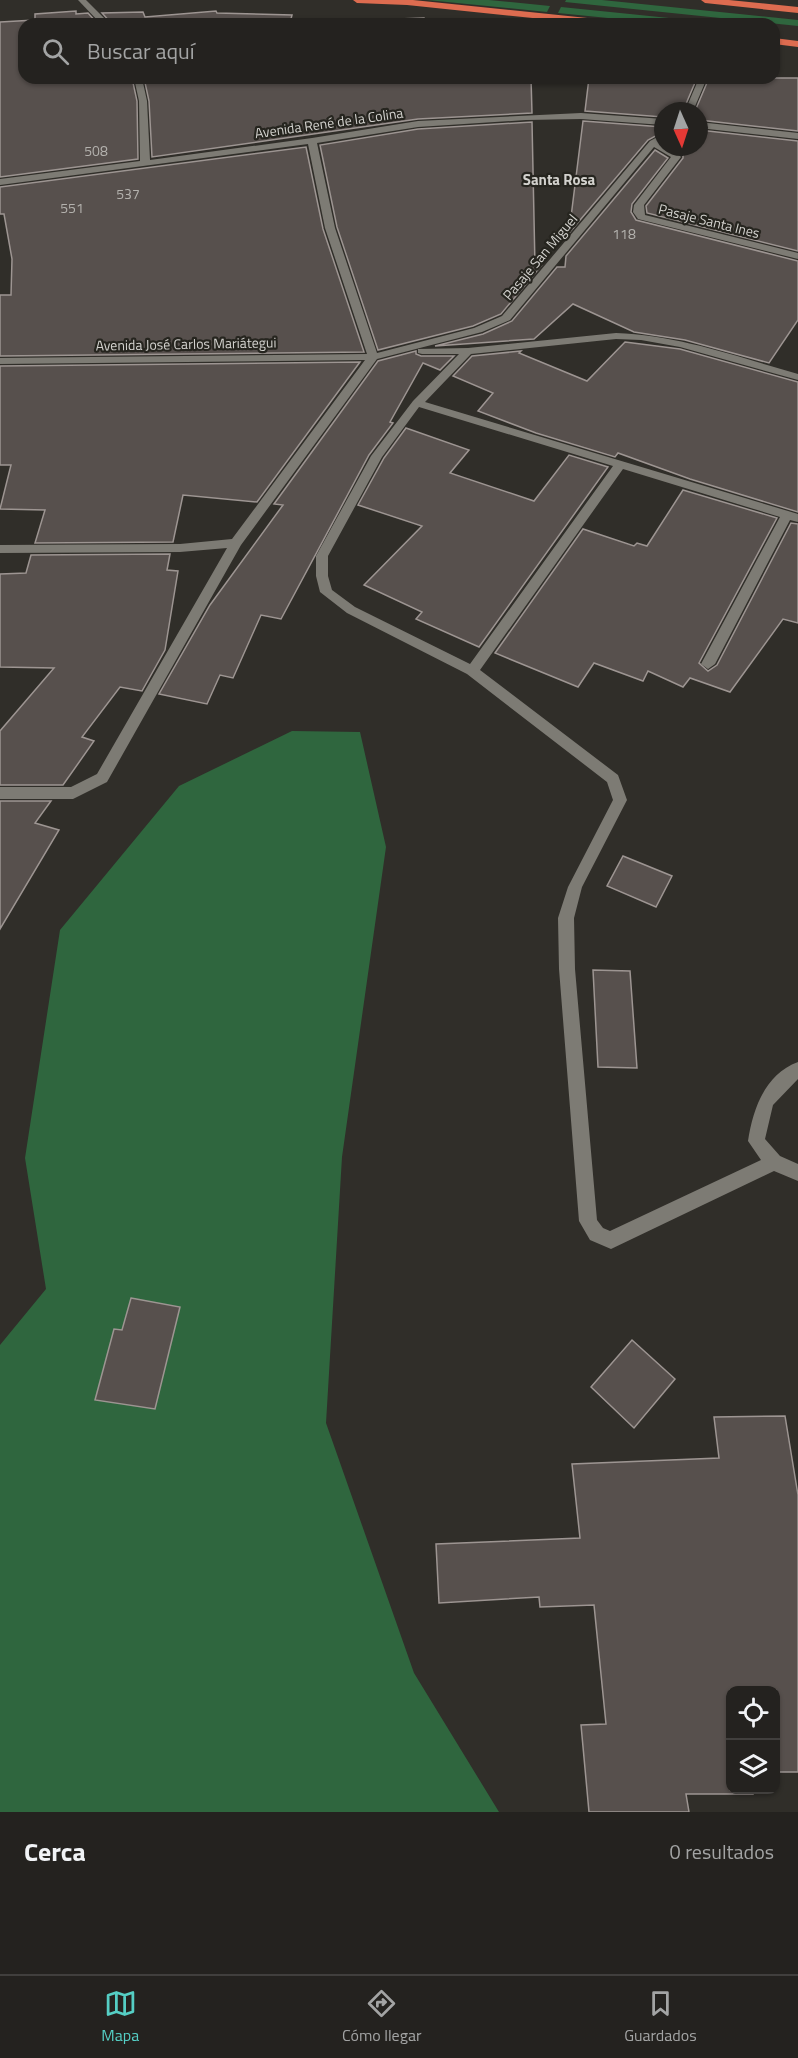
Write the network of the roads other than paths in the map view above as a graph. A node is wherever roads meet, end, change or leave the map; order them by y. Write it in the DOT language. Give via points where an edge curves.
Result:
graph roads {
  1 [pos="82,0"];
  2 [pos="357,0"];
  3 [pos="705,0"];
  4 [pos="798,10"];
  5 [pos="100,18"];
  6 [pos="559,18"];
  7 [pos="780,42"];
  8 [pos="798,44"];
  9 [pos="139,84"];
  10 [pos="700,84"];
  11 [pos="693,102"];
  12 [pos="654,121"];
  13 [pos="708,126"];
  14 [pos="798,136"];
  15 [pos="312,141"];
  16 [pos="653,143"];
  17 [pos="145,161"];
  18 [pos="0,182"];
  19 [pos="798,256"];
  20 [pos="401,351"];
  21 [pos="468,351"];
  22 [pos="373,357"];
  23 [pos="0,361"];
  24 [pos="798,378"];
  25 [pos="417,403"];
  26 [pos="621,464"];
  27 [pos="792,516"];
  28 [pos="236,543"];
  29 [pos="0,549"];
  30 [pos="708,664"];
  31 [pos="472,671"];
  32 [pos="0,793"];
  33 [pos="798,1069"];
  34 [pos="774,1162"];
  35 [pos="798,1173"];
  1 -- 5 [label="street"];
  2 -- 6 [label="highway"];
  3 -- 4 [label="highway"];
  7 -- 8 [label="highway"];
  9 -- 17 [label="street"];
  10 -- 11 [label="street"];
  12 -- 15 [label="street, Avenida René de la Colina" via="526,117 418,124"];
  13 -- 14 [label="street"];
  15 -- 17 [label="street, Avenida René de la Colina"];
  15 -- 22 [label="street" via="330,228"];
  16 -- 19 [label="street, Pasaje Santa Ines" via="676,157 639,205 641,217"];
  16 -- 20 [label="street, Pasaje San Miguel" via="506,318 478,330"];
  17 -- 18 [label="street, Avenida René de la Colina"];
  20 -- 21 [label="street"];
  20 -- 22 [label="street, Pasaje San Miguel"];
  21 -- 24 [label="street" via="616,336 641,337 681,344"];
  21 -- 25 [label="street"];
  22 -- 23 [label="street, Avenida José Carlos Mariátegui"];
  22 -- 28 [label="street"];
  25 -- 26 [label="street"];
  25 -- 31 [label="street" via="377,456 322,556 322,576 326,592 351,610"];
  26 -- 27 [label="street"];
  26 -- 31 [label="street"];
  27 -- 30 [label="street"];
  28 -- 29 [label="street" via="180,548"];
  28 -- 32 [label="street" via="102,777 73,793"];
  31 -- 34 [label="street" via="595,763 613,779 620,800 575,887 566,918 588,1221 595,1234 611,1240"];
  33 -- 34 [label="street" via="778,1084 760,1111 756,1141"];
  34 -- 35 [label="street"];
}
